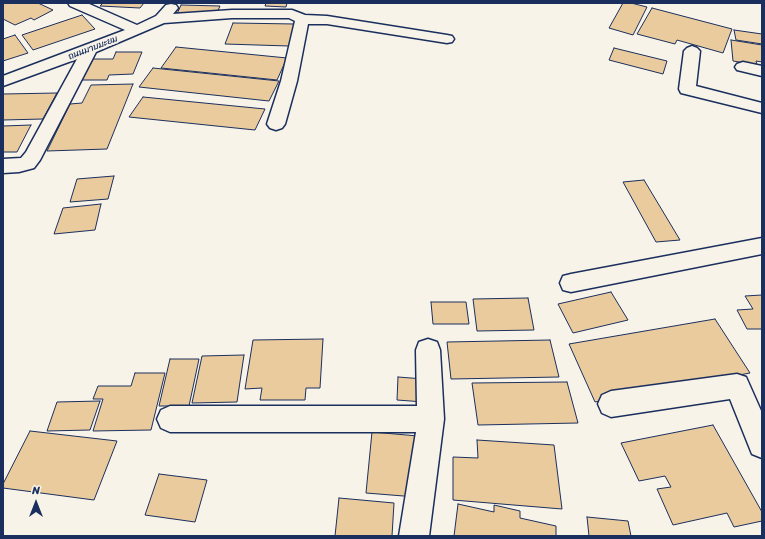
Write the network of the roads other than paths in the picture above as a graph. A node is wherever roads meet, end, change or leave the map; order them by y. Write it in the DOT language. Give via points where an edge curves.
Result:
graph roads {
  1 [pos="75,3"];
  2 [pos="175,3"];
  3 [pos="161,19"];
  4 [pos="302,19"];
  5 [pos="137,30"];
  6 [pos="447,39"];
  7 [pos="90,49"];
  8 [pos="692,51"];
  9 [pos="743,68"];
  10 [pos="762,71"];
  11 [pos="3,81"];
  12 [pos="762,108"];
  13 [pos="276,124"];
  14 [pos="3,166"];
  15 [pos="762,246"];
  16 [pos="571,283"];
  17 [pos="428,350"];
  18 [pos="611,404"];
  19 [pos="170,419"];
  20 [pos="431,419"];
  21 [pos="762,444"];
  22 [pos="414,536"];
  1 -- 5 [label="street"];
  2 -- 3 [label="street, ถนนมาบมะยม"];
  3 -- 4 [label="street" via="232,14 292,14"];
  3 -- 5 [label="street, ถนนมาบมะยม"];
  4 -- 6 [label="street" via="335,21"];
  4 -- 13 [label="street" via="289,81"];
  5 -- 7 [label="street, ถนนมาบมะยม"];
  7 -- 11 [label="street, ถนนมาบมะยม"];
  7 -- 14 [label="street" via="33,156 27,163"];
  8 -- 12 [label="street" via="687,89"];
  9 -- 10 [label="street"];
  15 -- 16 [label="street"];
  17 -- 20 [label="street"];
  18 -- 21 [label="street" via="737,386"];
  19 -- 20 [label="street"];
  20 -- 22 [label="street"];
}
